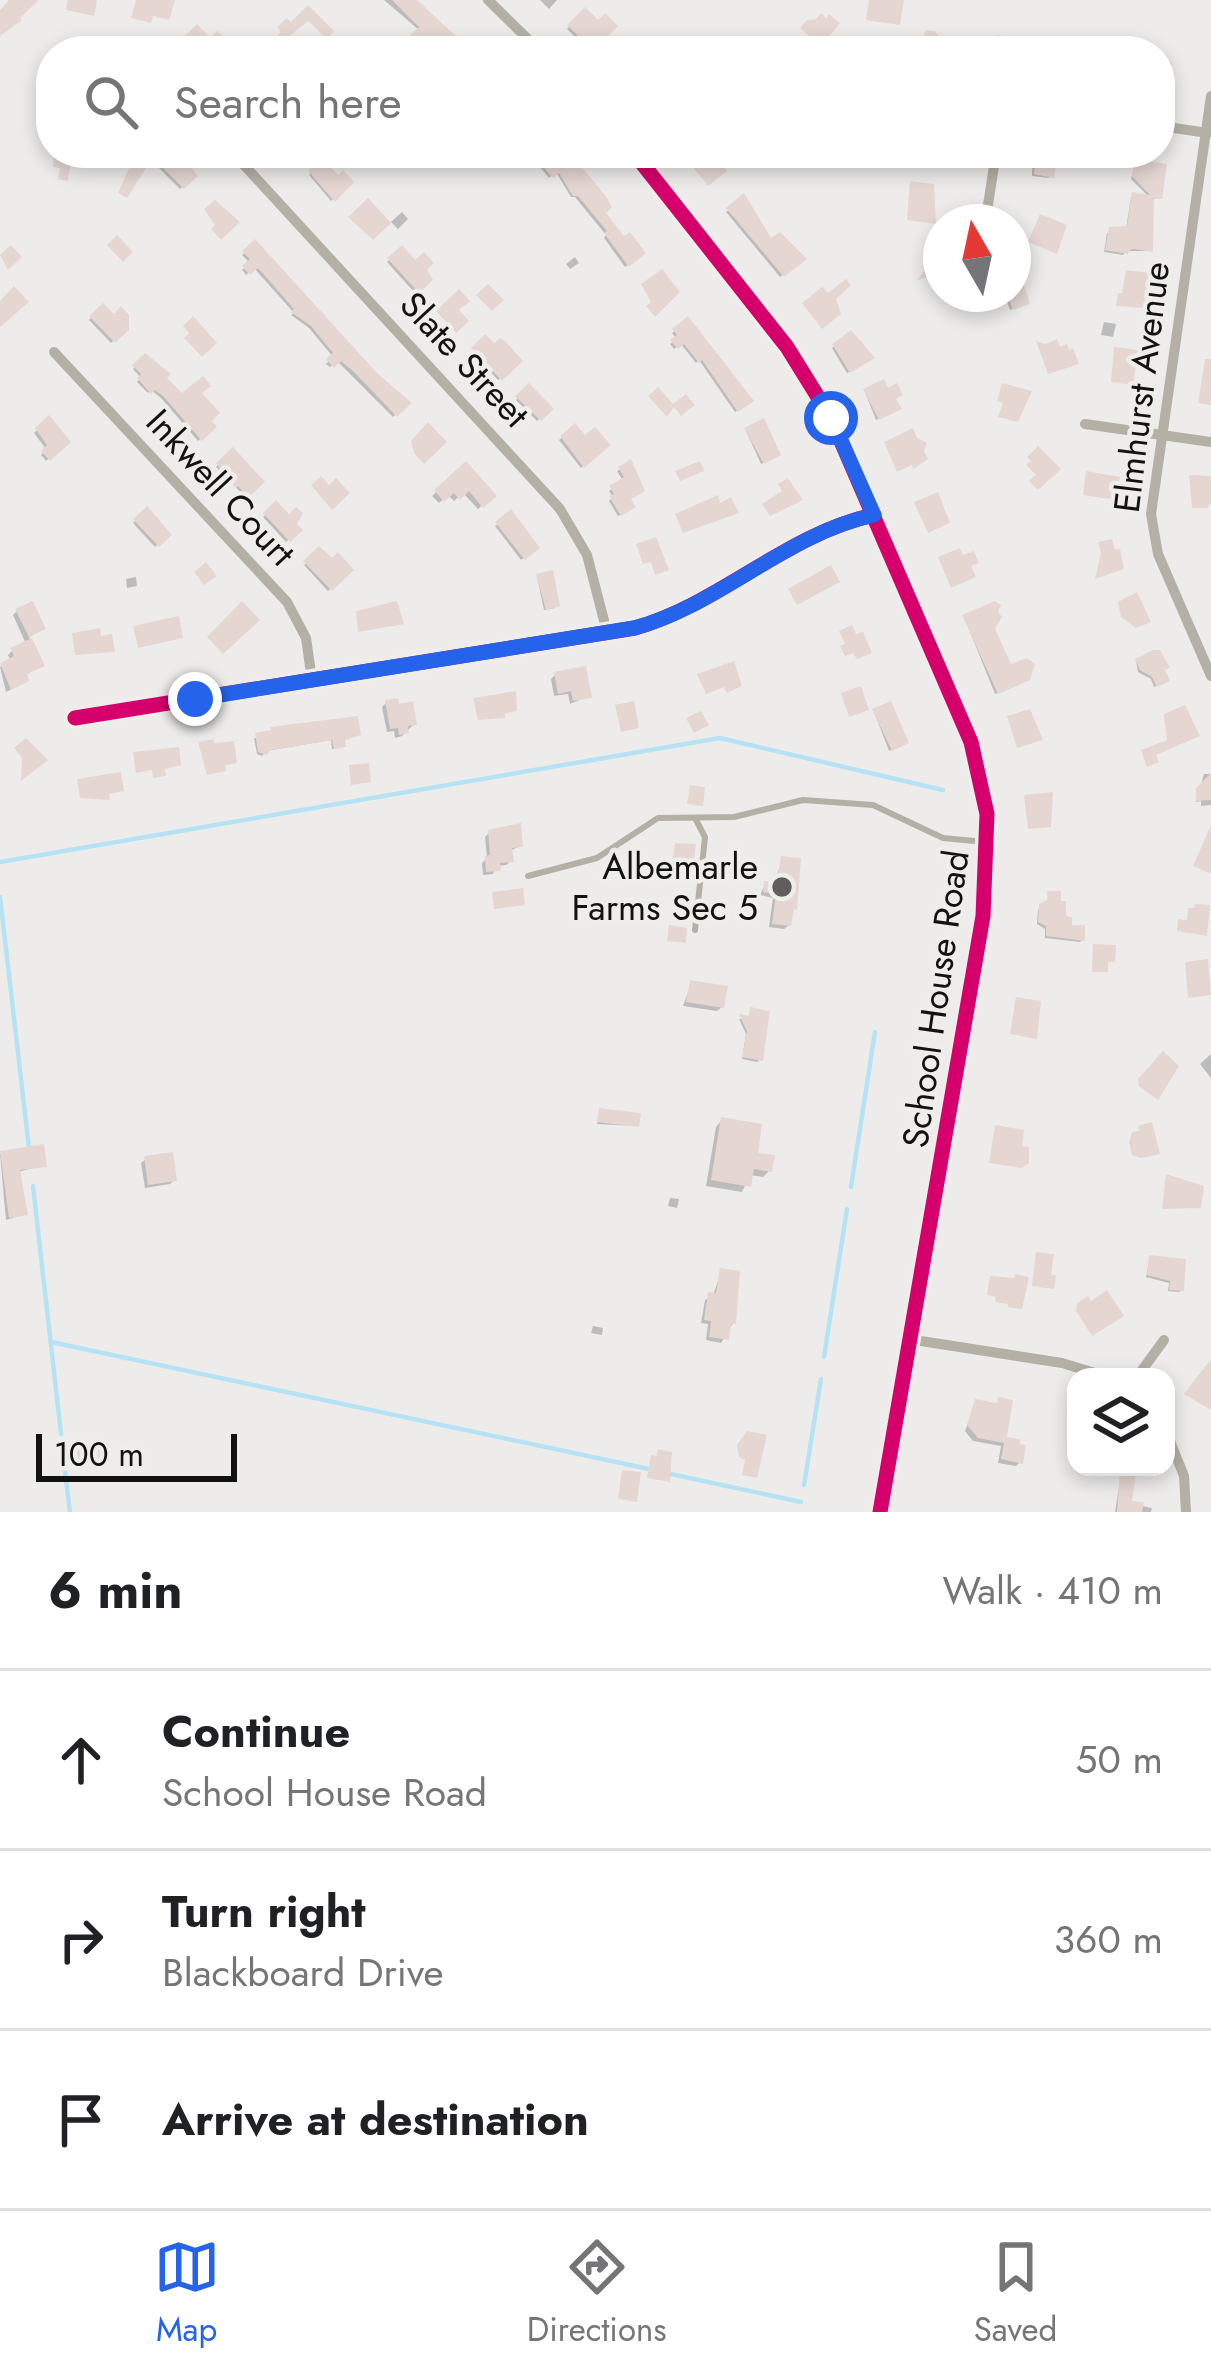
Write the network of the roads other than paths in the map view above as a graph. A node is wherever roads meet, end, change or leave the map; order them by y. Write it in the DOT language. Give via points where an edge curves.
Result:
graph roads {
  1 [pos="488,0"];
  2 [pos="525,36"];
  3 [pos="1211,96"];
  4 [pos="1175,128"];
  5 [pos="1208,134"];
  6 [pos="246,168"];
  7 [pos="646,168"];
  8 [pos="994,168"];
  9 [pos="988,204"];
  10 [pos="54,352"];
  11 [pos="1085,424"];
  12 [pos="1162,436"];
  13 [pos="1211,442"];
  14 [pos="874,515"];
  15 [pos="607,632"];
  16 [pos="1211,676"];
  17 [pos="312,680"];
  18 [pos="75,718"];
  19 [pos="694,818"];
  20 [pos="989,842"];
  21 [pos="528,877"];
  22 [pos="695,930"];
  23 [pos="908,1339"];
  24 [pos="1164,1340"];
  25 [pos="1078,1368"];
  26 [pos="1144,1368"];
  27 [pos="1175,1454"];
  28 [pos="880,1512"];
  29 [pos="1186,1512"];
  1 -- 2 [label="street"];
  3 -- 5 [label="street, Elmhurst Avenue"];
  4 -- 5 [label="street"];
  5 -- 12 [label="street, Elmhurst Avenue"];
  6 -- 15 [label="street, Slate Street" via="560,509 586,554"];
  7 -- 14 [label="street, School House Road" via="812,382"];
  8 -- 9 [label="street"];
  10 -- 17 [label="street, Inkwell Court" via="287,602 306,638"];
  11 -- 12 [label="street"];
  12 -- 13 [label="street"];
  12 -- 16 [label="street, Elmhurst Avenue" via="1154,542"];
  14 -- 15 [label="street" via="808,538 667,617"];
  14 -- 20 [label="street, School House Road" via="971,742"];
  15 -- 17 [label="street"];
  17 -- 18 [label="street"];
  19 -- 20 [label="lane" via="829,800 892,811 943,838"];
  19 -- 21 [label="lane" via="658,818 580,866"];
  19 -- 22 [label="lane" via="705,837"];
  20 -- 23 [label="street, School House Road" via="969,1004"];
  23 -- 25 [label="street"];
  23 -- 28 [label="street, School House Road"];
  24 -- 26 [label="street"];
  27 -- 29 [label="street"];
}
